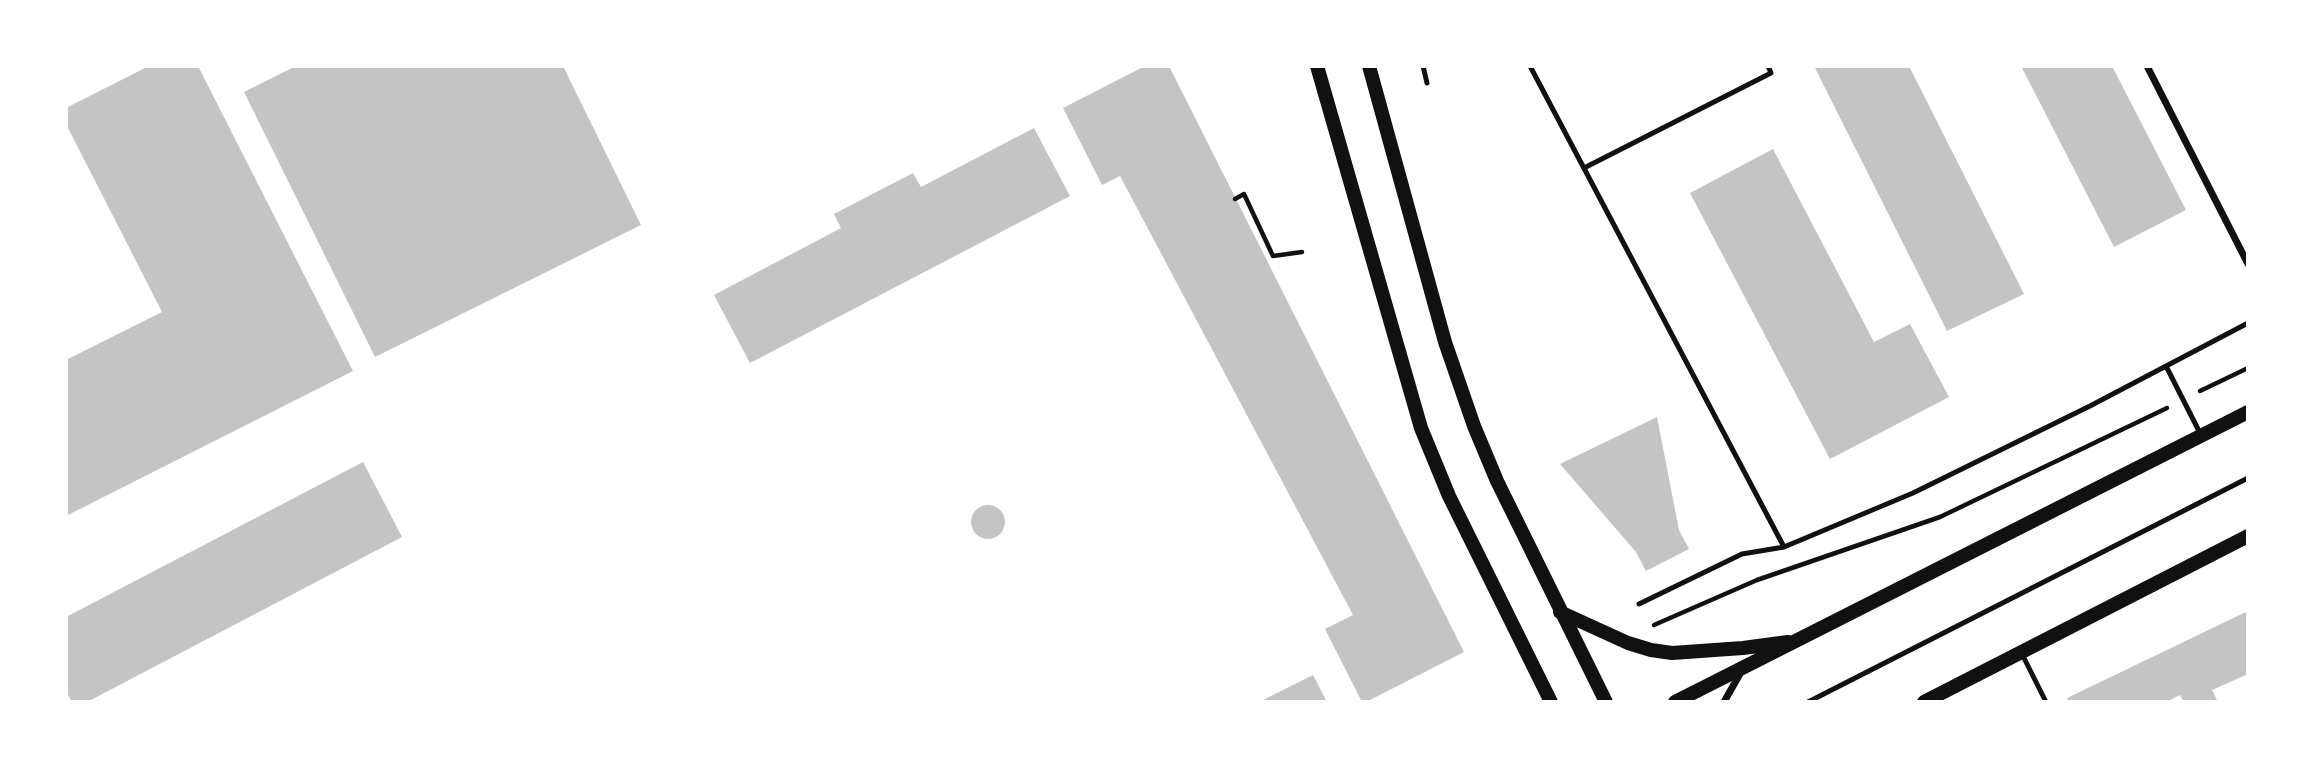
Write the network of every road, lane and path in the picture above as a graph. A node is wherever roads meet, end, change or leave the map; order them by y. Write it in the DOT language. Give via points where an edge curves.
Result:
graph roads {
  1 [pos="1317,66"];
  2 [pos="1369,66"];
  3 [pos="1423,66"];
  4 [pos="1530,66"];
  5 [pos="1768,66"];
  6 [pos="2147,66"];
  7 [pos="1427,83"];
  8 [pos="1584,168"];
  9 [pos="1235,199"];
  10 [pos="1302,253"];
  11 [pos="2248,264"];
  12 [pos="2248,323"];
  13 [pos="2166,366"];
  14 [pos="2248,368"];
  15 [pos="2183,400"];
  16 [pos="2248,412"];
  17 [pos="2201,435"];
  18 [pos="2248,478"];
  19 [pos="2248,536"];
  20 [pos="1784,547"];
  21 [pos="1639,604"];
  22 [pos="1560,612"];
  23 [pos="1642,631"];
  24 [pos="1799,640"];
  25 [pos="2021,651"];
  26 [pos="1743,669"];
  27 [pos="1551,702"];
  28 [pos="1606,702"];
  29 [pos="1675,702"];
  30 [pos="1724,702"];
  31 [pos="1808,702"];
  32 [pos="1924,702"];
  33 [pos="2046,702"];
  1 -- 27 [label="main road" via="1421,428 1455,508"];
  2 -- 22 [label="main road" via="1453,368 1497,481"];
  3 -- 7 [label="lane"];
  4 -- 8 [label="lane"];
  5 -- 8 [label="lane" via="1771,73"];
  6 -- 11 [label="street"];
  8 -- 20 [label="lane"];
  9 -- 10 [label="path" via="1244,194 1273,256"];
  12 -- 13 [label="lane"];
  13 -- 15 [label="lane"];
  13 -- 20 [label="lane" via="1913,493"];
  14 -- 15 [label="path"];
  15 -- 17 [label="lane"];
  15 -- 23 [label="path" via="1940,517 1756,580"];
  16 -- 17 [label="main road"];
  17 -- 24 [label="main road"];
  18 -- 31 [label="lane"];
  19 -- 25 [label="main road"];
  20 -- 21 [label="lane" via="1742,554"];
  22 -- 24 [label="main road" via="1628,643 1672,653"];
  22 -- 28 [label="main road"];
  24 -- 26 [label="main road"];
  25 -- 32 [label="main road"];
  25 -- 33 [label="lane"];
  26 -- 29 [label="main road"];
  26 -- 30 [label="street"];
}
